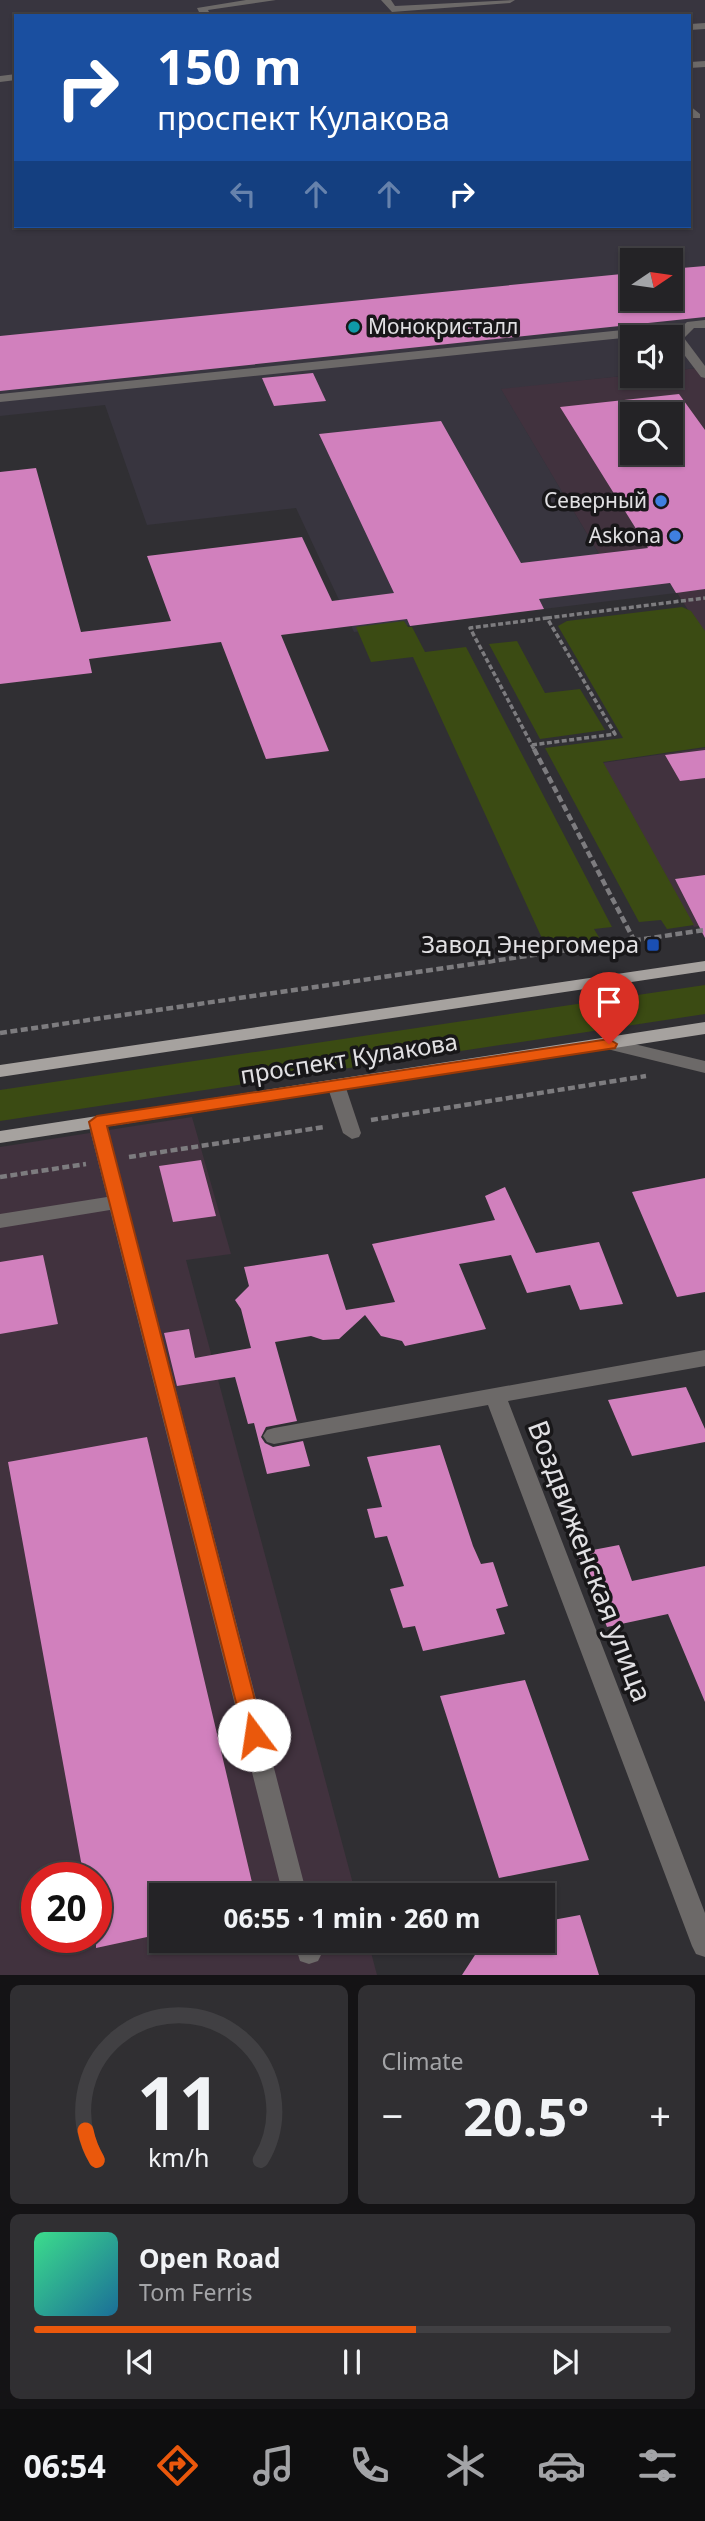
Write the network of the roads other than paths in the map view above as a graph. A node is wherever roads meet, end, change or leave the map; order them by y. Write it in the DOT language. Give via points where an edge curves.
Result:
graph roads {
  1 [pos="271,0"];
  2 [pos="386,0"];
  3 [pos="510,0"];
  4 [pos="205,14"];
  5 [pos="705,324"];
  6 [pos="683,332"];
  7 [pos="620,334"];
  8 [pos="683,345"];
  9 [pos="705,373"];
  10 [pos="0,398"];
  11 [pos="705,967"];
  12 [pos="705,1028"];
  13 [pos="609,1044"];
  14 [pos="705,1067"];
  15 [pos="0,1071"];
  16 [pos="336,1086"];
  17 [pos="97,1122"];
  18 [pos="352,1133"];
  19 [pos="0,1137"];
  20 [pos="117,1202"];
  21 [pos="0,1221"];
  22 [pos="705,1358"];
  23 [pos="495,1396"];
  24 [pos="274,1436"];
  25 [pos="292,1883"];
  26 [pos="705,1946"];
  1 -- 4 [label="street" via="202,8"];
  2 -- 3 [label="street" via="392,9"];
  5 -- 6 [label="street"];
  7 -- 10 [label="street"];
  8 -- 9 [label="street"];
  11 -- 15 [label="main road, проспект Кулакова"];
  12 -- 13 [label="main road, проспект Кулакова"];
  13 -- 14 [label="street"];
  13 -- 16 [label="main road, проспект Кулакова"];
  16 -- 17 [label="main road, проспект Кулакова"];
  16 -- 18 [label="street"];
  17 -- 19 [label="main road, проспект Кулакова"];
  17 -- 20 [label="street"];
  20 -- 21 [label="street"];
  20 -- 25 [label="street"];
  22 -- 23 [label="street, Воздвиженская улица"];
  23 -- 24 [label="street"];
  23 -- 26 [label="street, Воздвиженская улица"];
}
